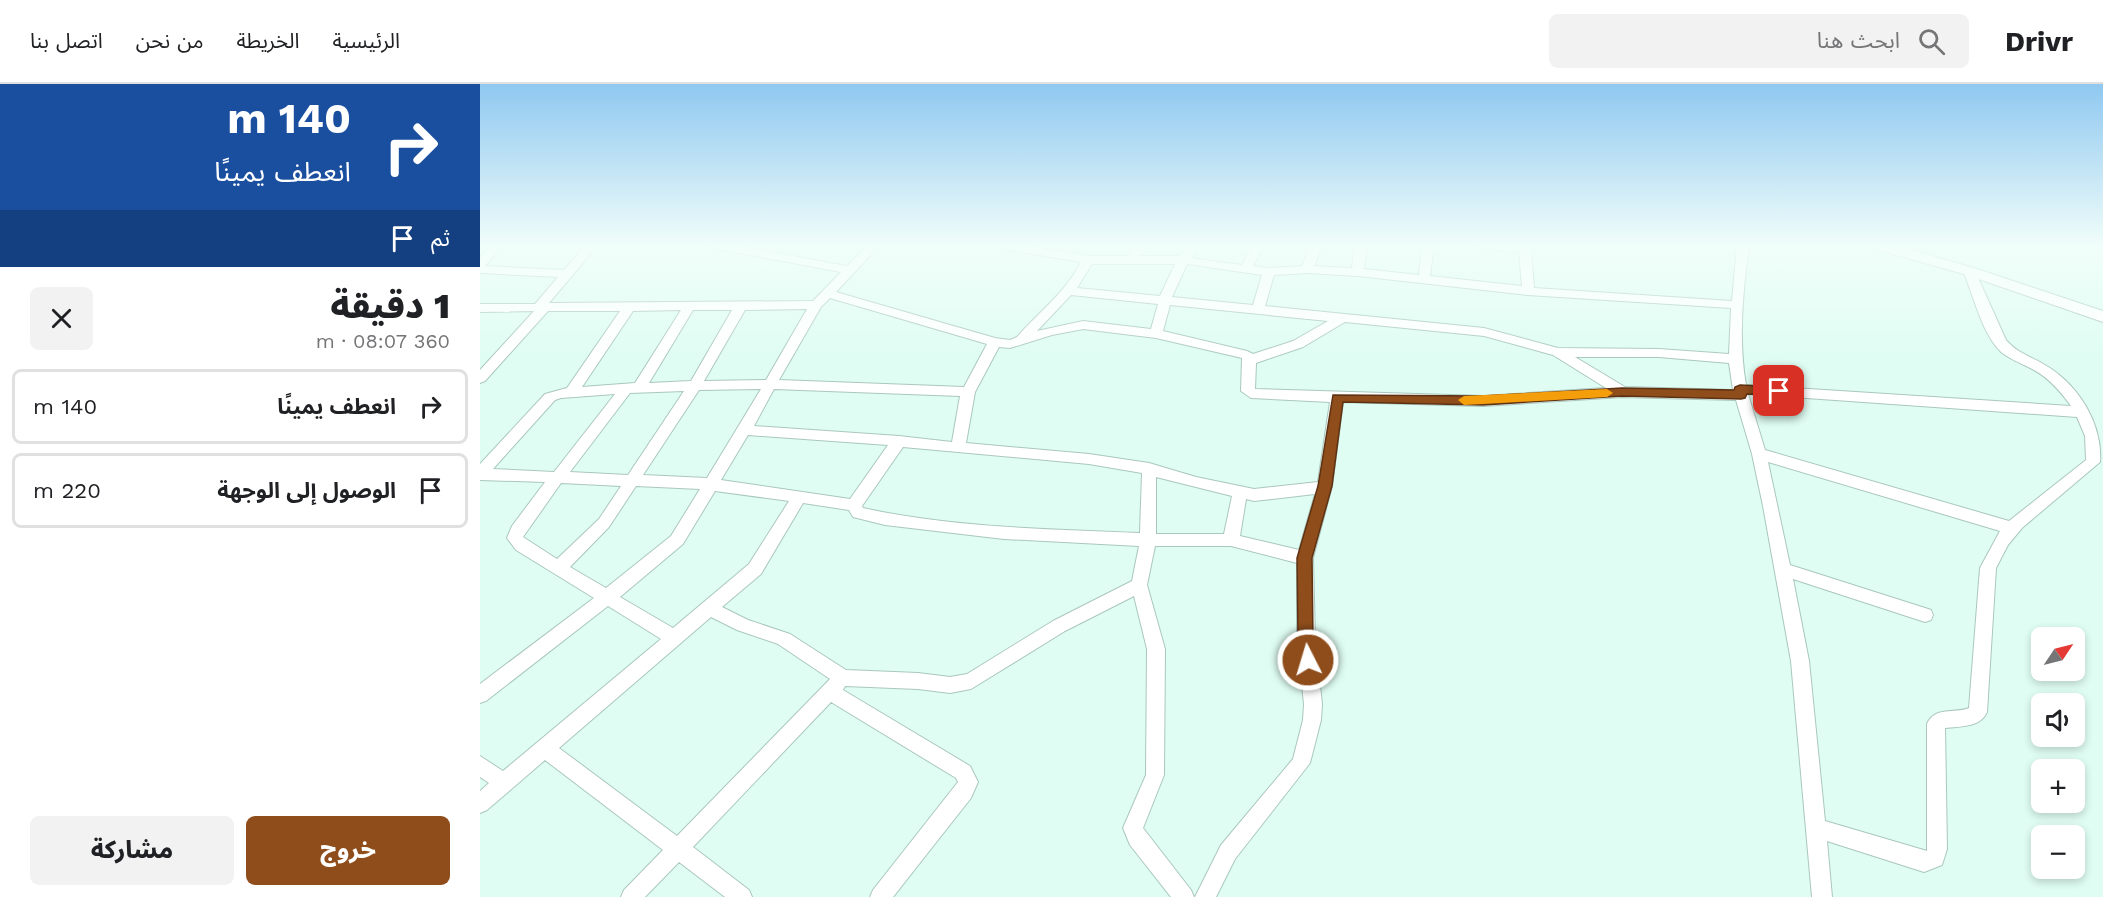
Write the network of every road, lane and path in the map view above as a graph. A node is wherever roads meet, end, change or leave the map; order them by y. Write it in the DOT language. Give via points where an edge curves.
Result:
graph roads {
  1 [pos="561,283"];
  2 [pos="839,283"];
  3 [pos="1075,283"];
  4 [pos="1172,283"];
  5 [pos="1266,283"];
  6 [pos="1452,283"];
  7 [pos="1527,283"];
  8 [pos="1739,283"];
  9 [pos="1975,283"];
  10 [pos="2002,283"];
  11 [pos="1067,291"];
  12 [pos="1528,291"];
  13 [pos="829,294"];
  14 [pos="1165,299"];
  15 [pos="690,305"];
  16 [pos="741,305"];
  17 [pos="816,305"];
  18 [pos="1737,305"];
  19 [pos="630,306"];
  20 [pos="541,308"];
  21 [pos="1258,309"];
  22 [pos="481,310"];
  23 [pos="2103,317"];
  24 [pos="1341,319"];
  25 [pos="1156,334"];
  26 [pos="1022,341"];
  27 [pos="995,342"];
  28 [pos="1558,352"];
  29 [pos="1735,359"];
  30 [pos="1250,360"];
  31 [pos="480,378"];
  32 [pos="771,383"];
  33 [pos="694,387"];
  34 [pos="632,389"];
  35 [pos="571,392"];
  36 [pos="968,392"];
  37 [pos="1622,392"];
  38 [pos="1740,392"];
  39 [pos="1337,398"];
  40 [pos="2082,412"];
  41 [pos="744,430"];
  42 [pos="899,441"];
  43 [pos="958,448"];
  44 [pos="1759,454"];
  45 [pos="1149,469"];
  46 [pos="480,474"];
  47 [pos="555,477"];
  48 [pos="631,481"];
  49 [pos="709,484"];
  50 [pos="1325,486"];
  51 [pos="1240,493"];
  52 [pos="800,496"];
  53 [pos="854,505"];
  54 [pos="2011,528"];
  55 [pos="1148,540"];
  56 [pos="1231,540"];
  57 [pos="1305,558"];
  58 [pos="558,568"];
  59 [pos="1785,570"];
  60 [pos="1139,585"];
  61 [pos="606,597"];
  62 [pos="709,608"];
  63 [pos="1926,615"];
  64 [pos="673,637"];
  65 [pos="836,685"];
  66 [pos="480,695"];
  67 [pos="544,748"];
  68 [pos="480,765"];
  69 [pos="502,782"];
  70 [pos="480,803"];
  71 [pos="1816,828"];
  72 [pos="679,848"];
  73 [pos="631,897"];
  74 [pos="742,897"];
  75 [pos="880,897"];
  76 [pos="1184,897"];
  77 [pos="1205,897"];
  78 [pos="1822,897"];
  1 -- 20 [label="street"];
  2 -- 13 [label="street"];
  3 -- 11 [label="street"];
  4 -- 14 [label="street"];
  5 -- 21 [label="street"];
  6 -- 12 [label="street"];
  7 -- 12 [label="street"];
  8 -- 18 [label="street"];
  9 -- 40 [label="street" via="2001,343 2054,378"];
  10 -- 23 [label="main road"];
  11 -- 14 [label="street"];
  11 -- 26 [label="street"];
  12 -- 18 [label="street"];
  13 -- 17 [label="street"];
  13 -- 27 [label="street"];
  14 -- 21 [label="street"];
  14 -- 25 [label="street"];
  15 -- 16 [label="street"];
  15 -- 19 [label="street"];
  15 -- 34 [label="street"];
  16 -- 17 [label="street"];
  16 -- 33 [label="street"];
  17 -- 32 [label="street"];
  18 -- 29 [label="street"];
  19 -- 20 [label="street"];
  19 -- 35 [label="street"];
  20 -- 22 [label="street"];
  20 -- 31 [label="street"];
  21 -- 24 [label="street"];
  24 -- 28 [label="street" via="1484,332"];
  24 -- 30 [label="street" via="1298,345"];
  25 -- 26 [label="street" via="1076,325"];
  25 -- 30 [label="street" via="1244,354"];
  26 -- 27 [label="street"];
  27 -- 36 [label="street"];
  28 -- 29 [label="street"];
  28 -- 37 [label="street"];
  29 -- 38 [label="street"];
  30 -- 39 [label="street" via="1248,391 1252,394"];
  32 -- 33 [label="street"];
  32 -- 36 [label="street"];
  32 -- 41 [label="street"];
  33 -- 34 [label="street"];
  33 -- 48 [label="street"];
  34 -- 35 [label="street"];
  34 -- 47 [label="street"];
  35 -- 46 [label="street" via="550,398"];
  36 -- 43 [label="street"];
  37 -- 38 [label="street"];
  37 -- 39 [label="street" via="1483,400"];
  38 -- 40 [label="street" via="1847,395"];
  38 -- 44 [label="street"];
  39 -- 50 [label="street"];
  40 -- 54 [label="street" via="2096,446 2092,462"];
  41 -- 42 [label="street"];
  41 -- 49 [label="street"];
  42 -- 43 [label="street"];
  42 -- 53 [label="street"];
  43 -- 45 [label="street" via="1089,459"];
  44 -- 54 [label="street"];
  44 -- 59 [label="street"];
  45 -- 51 [label="street"];
  45 -- 55 [label="street"];
  46 -- 47 [label="street"];
  47 -- 48 [label="street"];
  47 -- 58 [label="street" via="515,538"];
  48 -- 49 [label="street"];
  48 -- 58 [label="street" via="604,523"];
  49 -- 52 [label="street"];
  49 -- 61 [label="street" via="676,540"];
  50 -- 51 [label="street" via="1281,493"];
  50 -- 57 [label="street"];
  51 -- 56 [label="street"];
  52 -- 53 [label="street"];
  52 -- 62 [label="street" via="755,569"];
  53 -- 55 [label="street" via="858,513 885,519 1004,533"];
  54 -- 71 [label="street" via="1988,568 1978,712 1970,718 1945,718 1936,724 1936,856 1924,862"];
  55 -- 56 [label="street"];
  55 -- 60 [label="street"];
  56 -- 57 [label="street"];
  57 -- 77 [label="street" via="1306,639 1313,704 1301,763 1228,852"];
  58 -- 61 [label="street"];
  59 -- 63 [label="street"];
  59 -- 71 [label="street" via="1800,661"];
  60 -- 65 [label="street" via="1073,618 971,681 950,685 918,681"];
  60 -- 76 [label="street" via="1156,649 1155,775 1133,828"];
  61 -- 64 [label="street"];
  61 -- 66 [label="street"];
  62 -- 64 [label="street"];
  62 -- 65 [label="street" via="784,639"];
  64 -- 67 [label="street"];
  65 -- 72 [label="street"];
  65 -- 75 [label="street" via="963,772 968,782"];
  67 -- 69 [label="street"];
  67 -- 72 [label="street"];
  68 -- 69 [label="street"];
  69 -- 70 [label="street"];
  71 -- 78 [label="street"];
  72 -- 73 [label="street"];
  72 -- 74 [label="street"];
}
